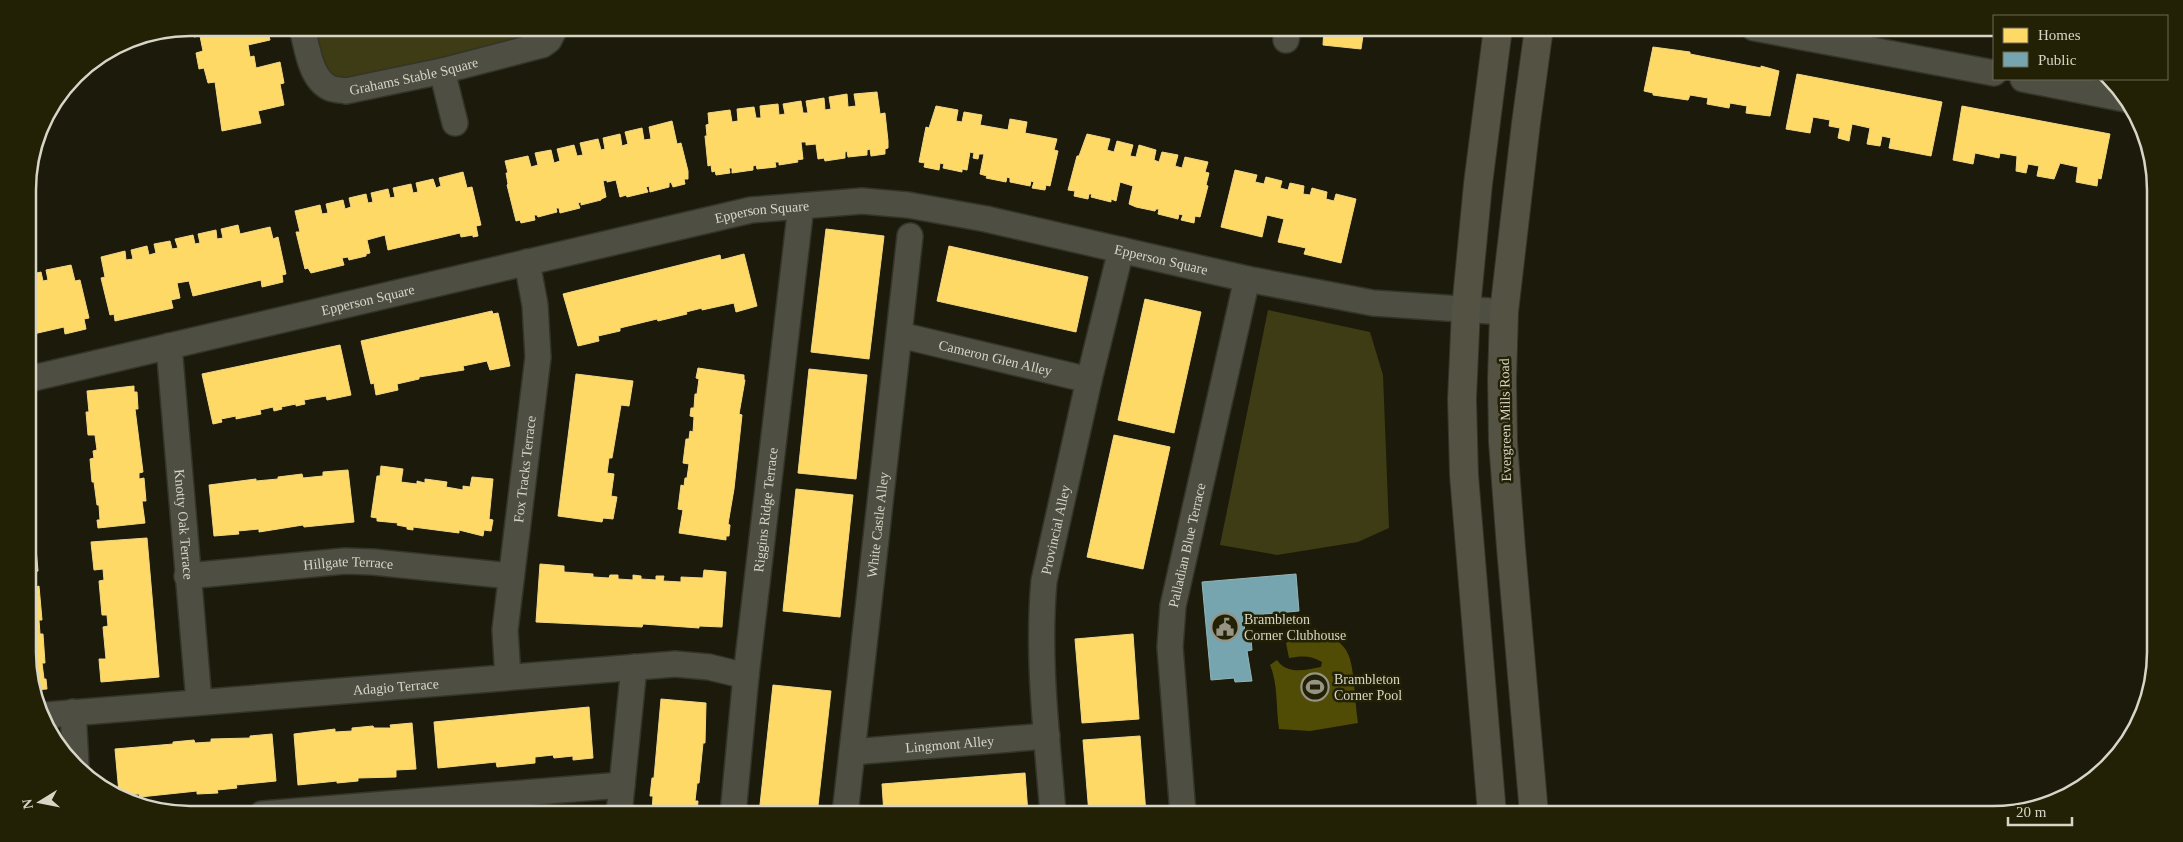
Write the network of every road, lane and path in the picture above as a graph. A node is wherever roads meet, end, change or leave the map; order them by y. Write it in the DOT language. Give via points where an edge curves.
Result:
graph roads {
  1 [pos="1497,36"];
  2 [pos="1538,36"];
  3 [pos="305,37"];
  4 [pos="551,37"];
  5 [pos="1852,37"];
  6 [pos="442,71"];
  7 [pos="1993,72"];
  8 [pos="2028,80"];
  9 [pos="2116,97"];
  10 [pos="455,123"];
  11 [pos="801,206"];
  12 [pos="910,236"];
  13 [pos="1121,250"];
  14 [pos="527,262"];
  15 [pos="1247,279"];
  16 [pos="1466,309"];
  17 [pos="1504,312"];
  18 [pos="900,335"];
  19 [pos="169,346"];
  20 [pos="37,377"];
  21 [pos="1089,380"];
  22 [pos="188,576"];
  23 [pos="511,576"];
  24 [pos="634,667"];
  25 [pos="746,676"];
  26 [pos="508,677"];
  27 [pos="199,702"];
  28 [pos="73,712"];
  29 [pos="49,714"];
  30 [pos="1047,736"];
  31 [pos="852,752"];
  32 [pos="75,754"];
  33 [pos="622,785"];
  34 [pos="1181,805"];
  35 [pos="1491,805"];
  36 [pos="1533,805"];
  37 [pos="362,806"];
  38 [pos="620,806"];
  39 [pos="734,806"];
  40 [pos="846,806"];
  41 [pos="1052,806"];
  1 -- 16 [label="main road"];
  2 -- 17 [label="main road, Evergreen Mills Road"];
  3 -- 6 [label="street, Grahams Stable Square" via="314,69 323,83 331,88 346,91"];
  4 -- 6 [label="street, Grahams Stable Square" via="542,45"];
  5 -- 7 [label="street"];
  6 -- 10 [label="street"];
  8 -- 9 [label="street"];
  11 -- 13 [label="street, Epperson Square" via="862,201 908,205"];
  11 -- 14 [label="street, Epperson Square" via="751,210"];
  11 -- 25 [label="street, Riggins Ridge Terrace"];
  12 -- 18 [label="street, White Castle Alley"];
  13 -- 15 [label="street, Epperson Square"];
  13 -- 21 [label="street, Provincial Alley"];
  14 -- 19 [label="street, Epperson Square"];
  14 -- 23 [label="street, Fox Tracks Terrace" via="535,305 538,357"];
  15 -- 16 [label="street, Epperson Square" via="1373,303"];
  15 -- 34 [label="street, Palladian Blue Terrace" via="1173,606 1170,647"];
  16 -- 17 [label="street, Epperson Square"];
  16 -- 35 [label="main road" via="1462,399 1464,475"];
  17 -- 36 [label="main road, Evergreen Mills Road" via="1503,442"];
  18 -- 21 [label="street, Cameron Glen Alley"];
  18 -- 31 [label="street, White Castle Alley"];
  19 -- 20 [label="street, Epperson Square"];
  19 -- 22 [label="street, Knotty Oak Terrace"];
  21 -- 30 [label="street, Provincial Alley" via="1044,581 1040,662"];
  22 -- 23 [label="street, Hillgate Terrace" via="345,561"];
  22 -- 27 [label="street, Knotty Oak Terrace"];
  23 -- 26 [label="street, Fox Tracks Terrace" via="505,630"];
  24 -- 25 [label="street, Adagio Terrace" via="709,666"];
  24 -- 26 [label="street, Adagio Terrace"];
  24 -- 33 [label="street"];
  25 -- 39 [label="street, Riggins Ridge Terrace"];
  26 -- 27 [label="street, Adagio Terrace"];
  27 -- 28 [label="street, Adagio Terrace"];
  28 -- 29 [label="street, Adagio Terrace"];
  28 -- 32 [label="street"];
  30 -- 31 [label="street, Lingmont Alley"];
  30 -- 41 [label="street, Provincial Alley"];
  31 -- 40 [label="street, White Castle Alley"];
  33 -- 37 [label="street"];
  33 -- 38 [label="street"];
}
